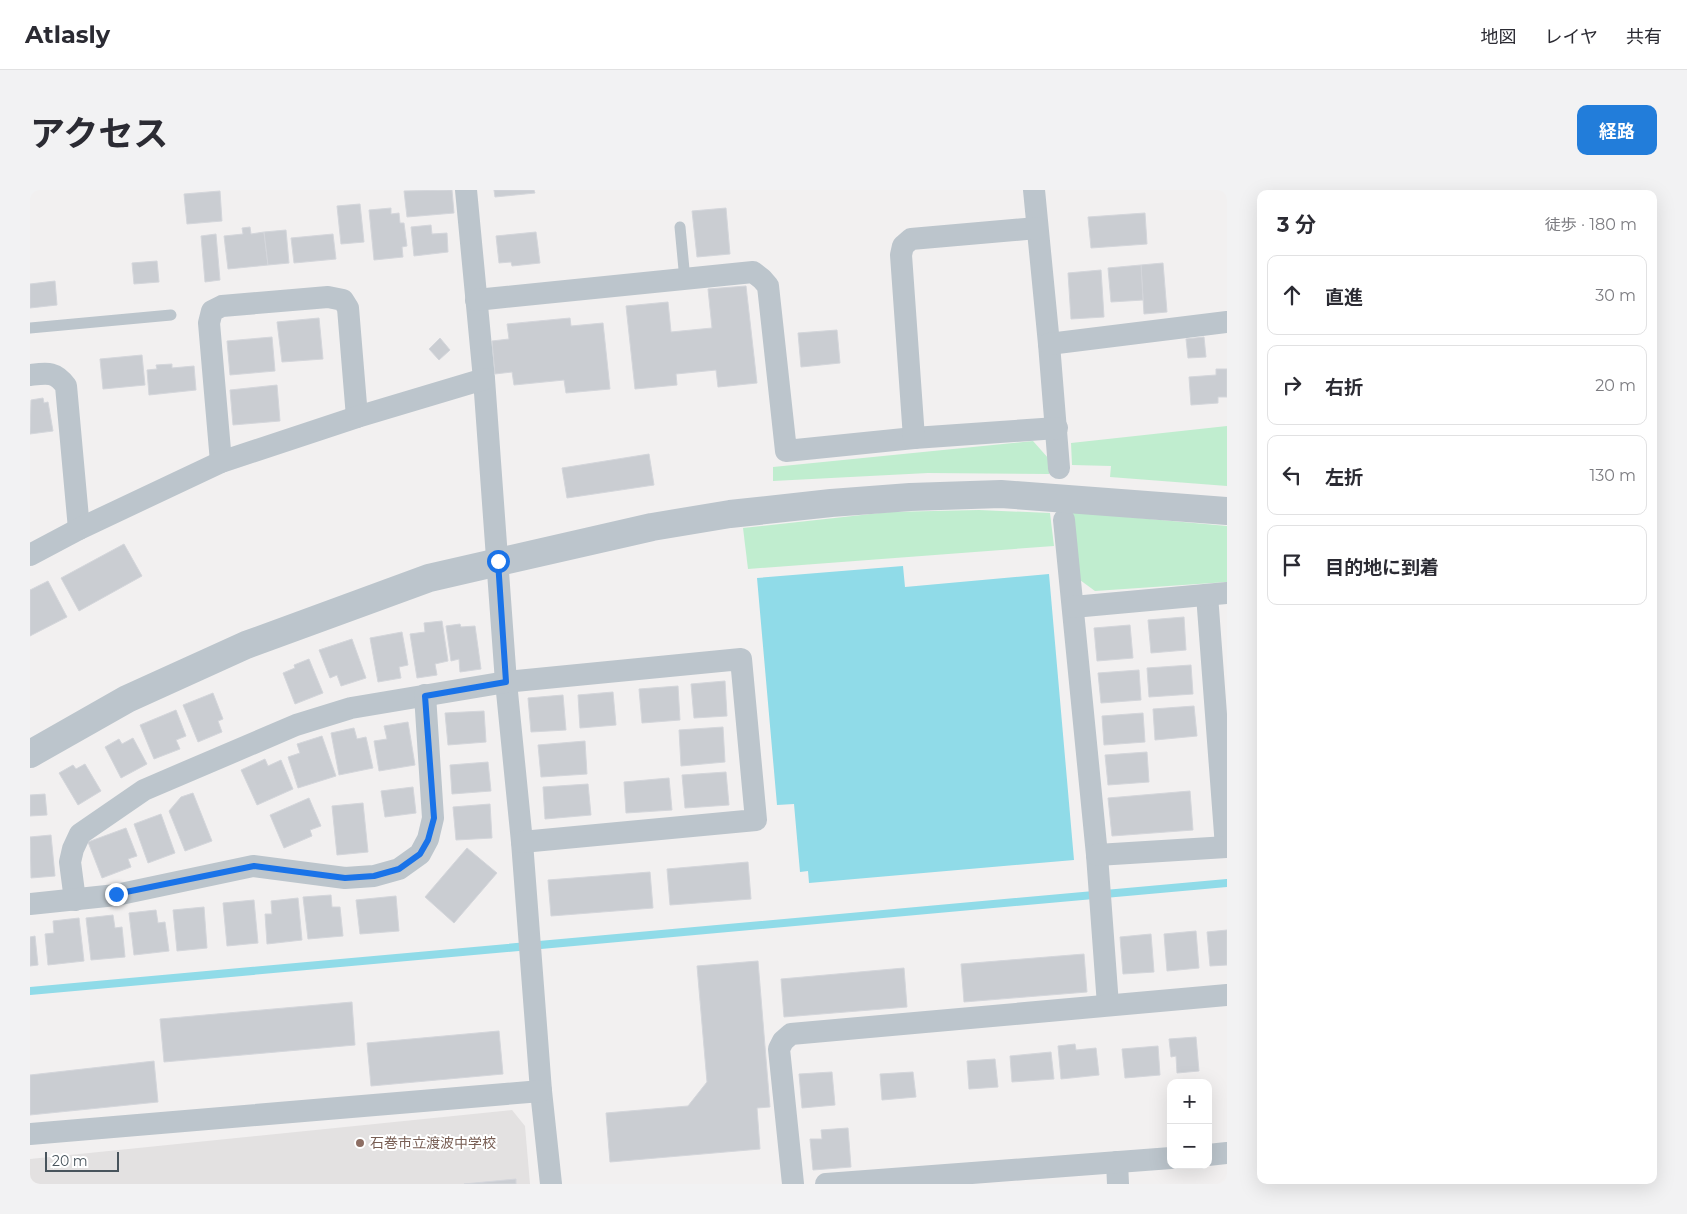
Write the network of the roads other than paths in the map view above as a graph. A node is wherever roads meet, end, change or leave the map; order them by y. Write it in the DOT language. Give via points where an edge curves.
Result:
graph roads {
  1 [pos="466,190"];
  2 [pos="1034,190"];
  3 [pos="680,227"];
  4 [pos="1037,228"];
  5 [pos="685,280"];
  6 [pos="476,300"];
  7 [pos="171,316"];
  8 [pos="1227,322"];
  9 [pos="30,328"];
  10 [pos="1049,344"];
  11 [pos="30,375"];
  12 [pos="484,379"];
  13 [pos="357,417"];
  14 [pos="1057,428"];
  15 [pos="914,438"];
  16 [pos="221,462"];
  17 [pos="1059,468"];
  18 [pos="1227,510"];
  19 [pos="1064,520"];
  20 [pos="79,530"];
  21 [pos="30,555"];
  22 [pos="498,561"];
  23 [pos="1217,594"];
  24 [pos="1073,607"];
  25 [pos="506,682"];
  26 [pos="425,696"];
  27 [pos="30,754"];
  28 [pos="522,842"];
  29 [pos="1226,847"];
  30 [pos="1097,855"];
  31 [pos="74,900"];
  32 [pos="30,904"];
  33 [pos="1227,995"];
  34 [pos="1108,1005"];
  35 [pos="541,1091"];
  36 [pos="30,1134"];
  37 [pos="1227,1153"];
  38 [pos="1212,1155"];
  39 [pos="1167,1158"];
  40 [pos="1117,1162"];
  41 [pos="551,1184"];
  42 [pos="793,1184"];
  43 [pos="826,1184"];
  44 [pos="1118,1184"];
  1 -- 6 [label="street"];
  2 -- 4 [label="street"];
  3 -- 5 [label="lane"];
  4 -- 10 [label="street"];
  4 -- 15 [label="street" via="911,239 903,246 901,255"];
  5 -- 6 [label="street"];
  5 -- 15 [label="street" via="753,272 768,286 786,452"];
  6 -- 12 [label="street"];
  7 -- 9 [label="lane"];
  8 -- 10 [label="street"];
  10 -- 14 [label="street"];
  11 -- 20 [label="street" via="46,373 59,377 66,386"];
  12 -- 13 [label="street"];
  12 -- 22 [label="street"];
  13 -- 16 [label="street"];
  13 -- 16 [label="street" via="348,308 343,300 328,297 222,306 212,311 209,323"];
  14 -- 15 [label="street"];
  14 -- 17 [label="street"];
  16 -- 20 [label="street"];
  18 -- 22 [label="street" via="1001,494 910,497 730,514 652,526"];
  19 -- 24 [label="street"];
  20 -- 21 [label="street"];
  22 -- 25 [label="street"];
  22 -- 27 [label="street" via="429,578 246,645 127,700"];
  23 -- 24 [label="street"];
  23 -- 29 [label="street"];
  24 -- 30 [label="street"];
  25 -- 26 [label="street"];
  25 -- 28 [label="street"];
  25 -- 28 [label="street" via="741,659 756,820"];
  26 -- 31 [label="street" via="351,708 296,725 144,790 80,834 70,862"];
  26 -- 31 [label="street" via="434,818 420,854 399,869 374,876 345,878 254,866"];
  28 -- 35 [label="street"];
  29 -- 30 [label="street"];
  30 -- 34 [label="street"];
  31 -- 32 [label="street"];
  33 -- 34 [label="street"];
  34 -- 42 [label="street" via="792,1034 778,1049"];
  35 -- 36 [label="street"];
  35 -- 41 [label="street"];
  37 -- 38 [label="street"];
  39 -- 40 [label="street"];
  40 -- 43 [label="street"];
  40 -- 44 [label="street"];
}
